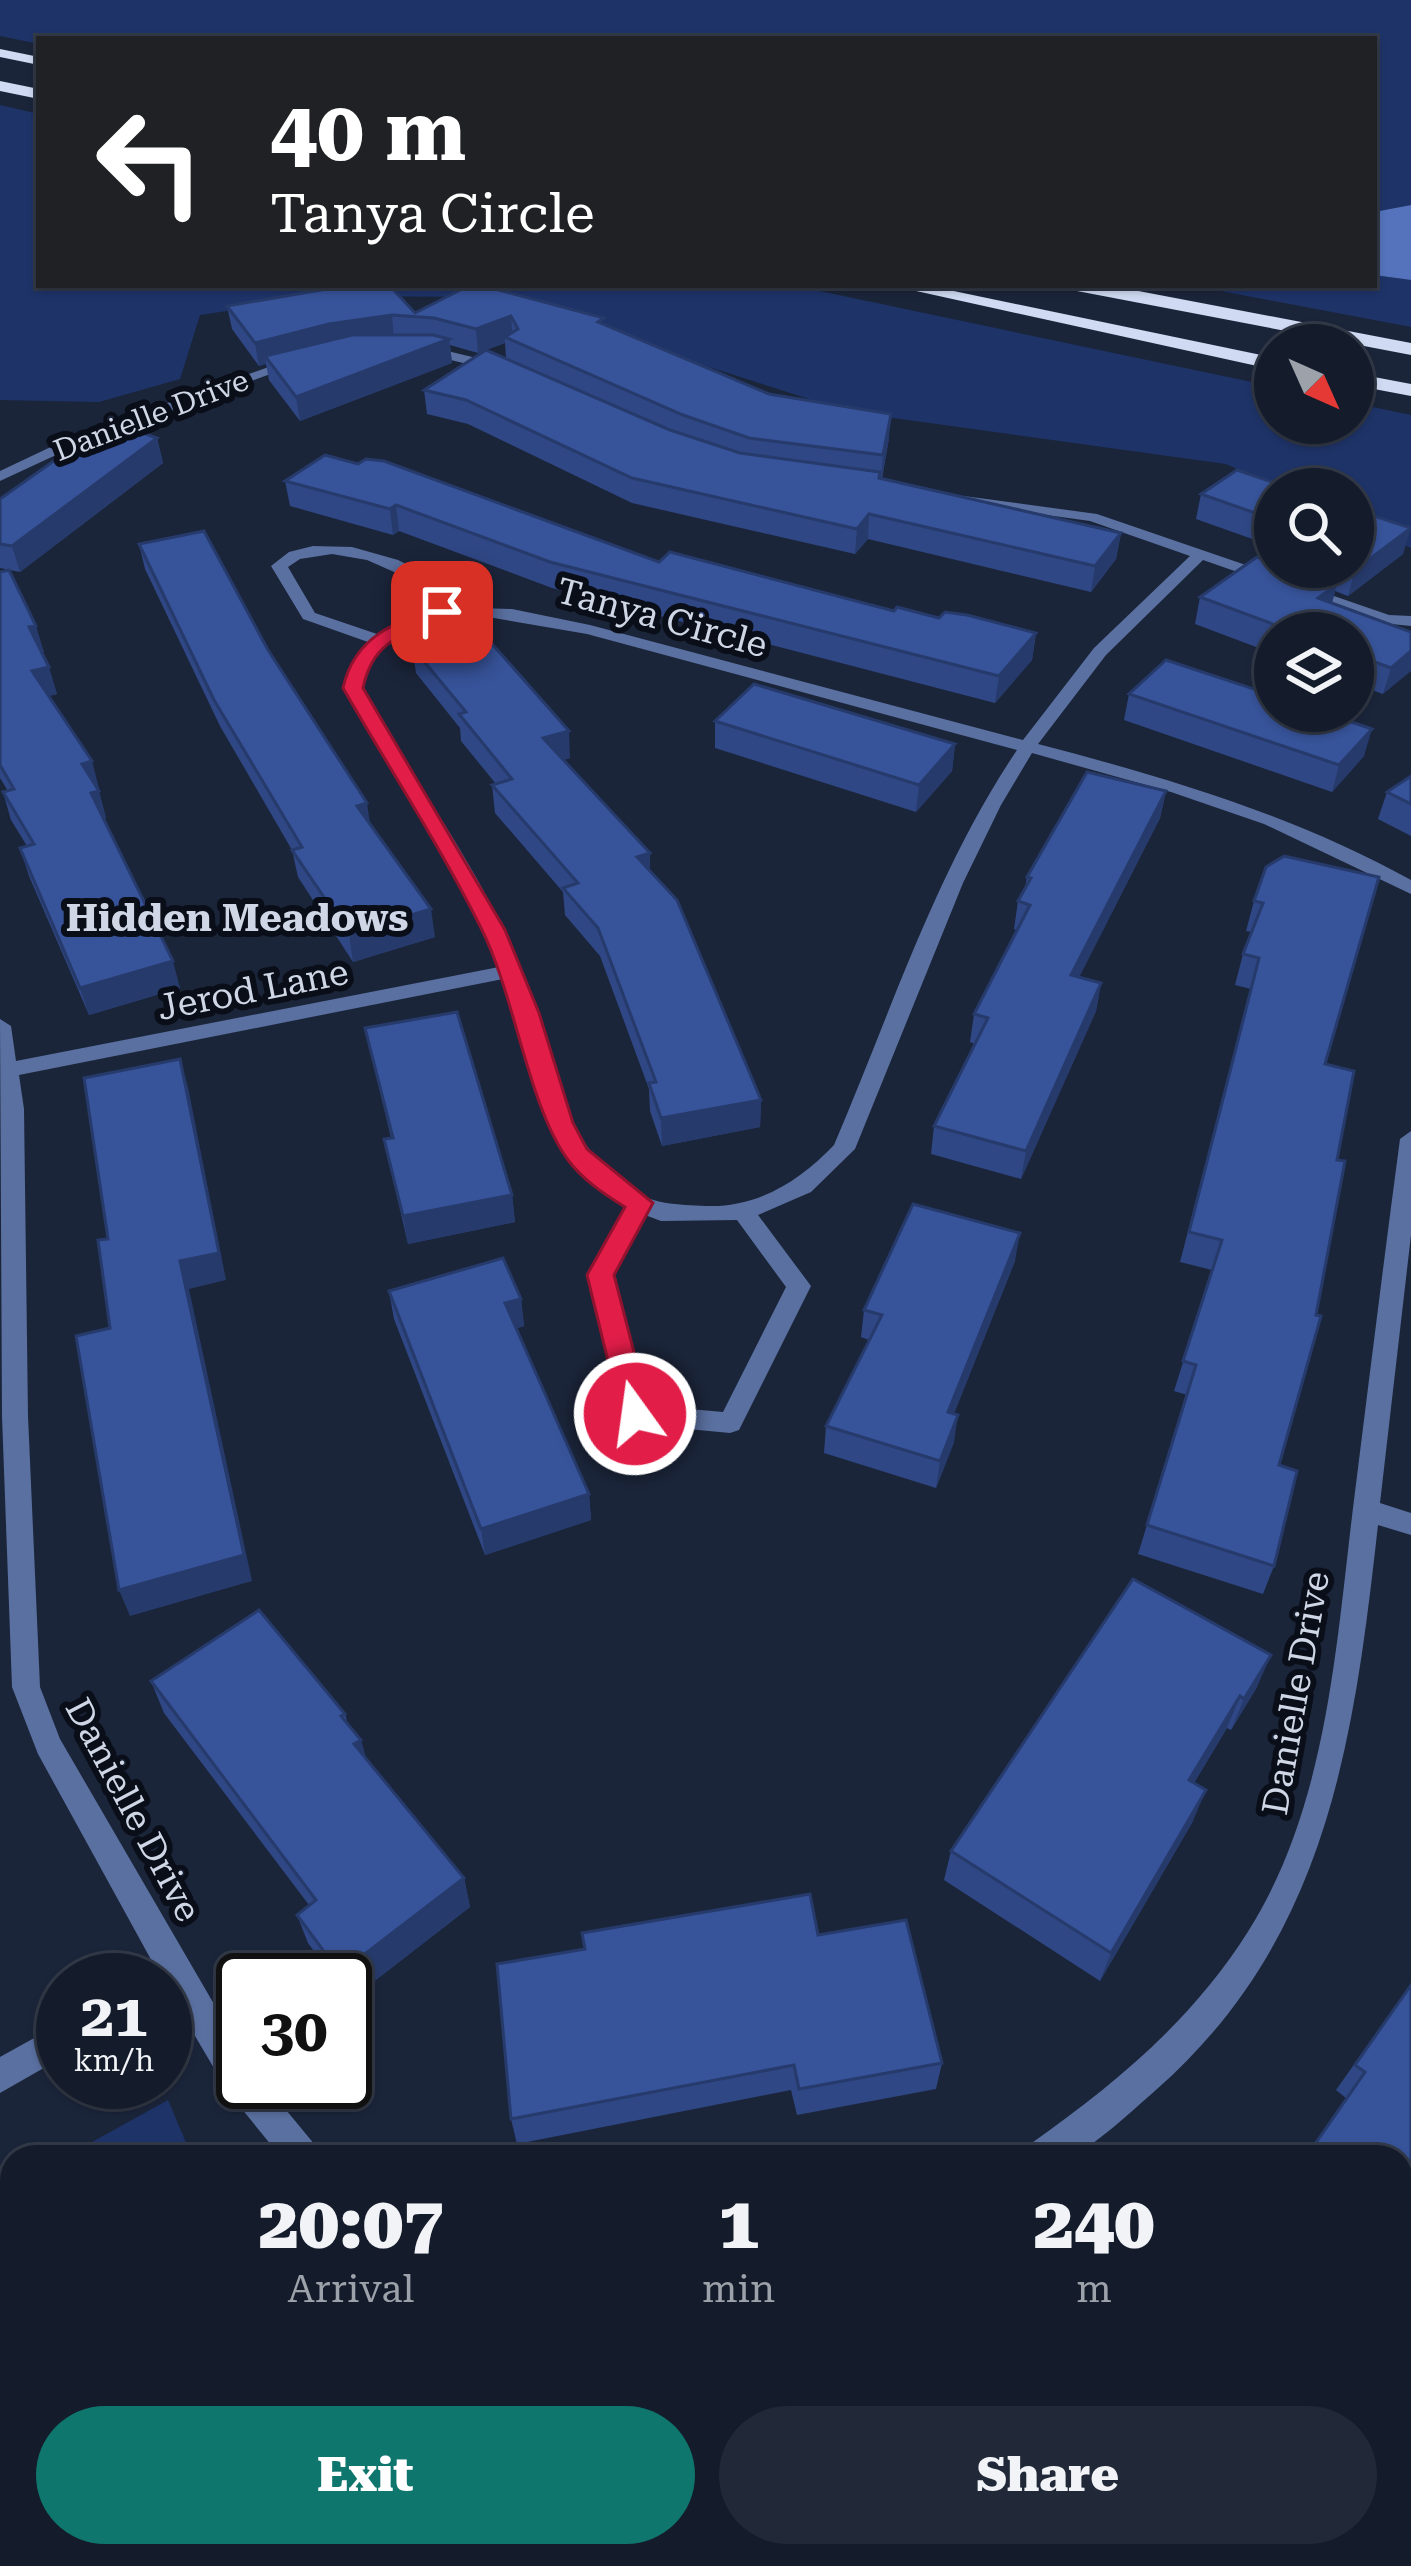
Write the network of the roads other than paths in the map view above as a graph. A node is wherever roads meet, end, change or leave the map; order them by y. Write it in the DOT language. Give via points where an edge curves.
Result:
graph roads {
  1 [pos="5,53"];
  2 [pos="36,60"];
  3 [pos="0,90"];
  4 [pos="36,97"];
  5 [pos="912,288"];
  6 [pos="1092,288"];
  7 [pos="402,348"];
  8 [pos="1411,350"];
  9 [pos="314,357"];
  10 [pos="1254,360"];
  11 [pos="513,374"];
  12 [pos="1374,383"];
  13 [pos="1411,390"];
  14 [pos="0,477"];
  15 [pos="927,496"];
  16 [pos="1201,554"];
  17 [pos="442,612"];
  18 [pos="1411,621"];
  19 [pos="377,640"];
  20 [pos="1030,748"];
  21 [pos="1411,888"];
  22 [pos="509,971"];
  23 [pos="0,1026"];
  24 [pos="9,1070"];
  25 [pos="1411,1139"];
  26 [pos="640,1203"];
  27 [pos="743,1212"];
  28 [pos="1366,1510"];
  29 [pos="1411,1524"];
  30 [pos="156,1953"];
  31 [pos="192,2011"];
  32 [pos="36,2054"];
  33 [pos="0,2076"];
  34 [pos="293,2145"];
  35 [pos="1058,2145"];
  1 -- 2 [label="highway"];
  3 -- 4 [label="highway"];
  5 -- 10 [label="highway"];
  6 -- 8 [label="highway"];
  7 -- 11 [label="street" via="464,356"];
  9 -- 14 [label="street, Danielle Drive" via="79,440"];
  12 -- 13 [label="highway"];
  15 -- 16 [label="street" via="1065,511"];
  16 -- 18 [label="street" via="1387,620"];
  16 -- 20 [label="street" via="1120,625"];
  17 -- 19 [label="street, Tanya Circle"];
  17 -- 19 [label="street" via="426,580 343,550 312,549 279,566 309,616"];
  17 -- 20 [label="street, Tanya Circle" via="534,619"];
  19 -- 22 [label="street" via="358,664 353,688 494,930"];
  20 -- 21 [label="street" via="1224,799"];
  20 -- 27 [label="street" via="972,843 844,1149 807,1185"];
  22 -- 24 [label="street, Jerod Lane"];
  22 -- 26 [label="street" via="578,1155"];
  23 -- 24 [label="street, Danielle Drive"];
  24 -- 30 [label="street, Danielle Drive" via="26,1687"];
  25 -- 28 [label="street, Danielle Drive"];
  26 -- 27 [label="street" via="667,1213"];
  26 -- 27 [label="street" via="600,1275 635,1414 730,1423 800,1286"];
  28 -- 29 [label="street"];
  28 -- 35 [label="street, Danielle Drive" via="1326,1791 1285,1898 1226,1993 1181,2045 1138,2088"];
  31 -- 34 [label="street, Danielle Drive"];
  32 -- 33 [label="street"];
}
